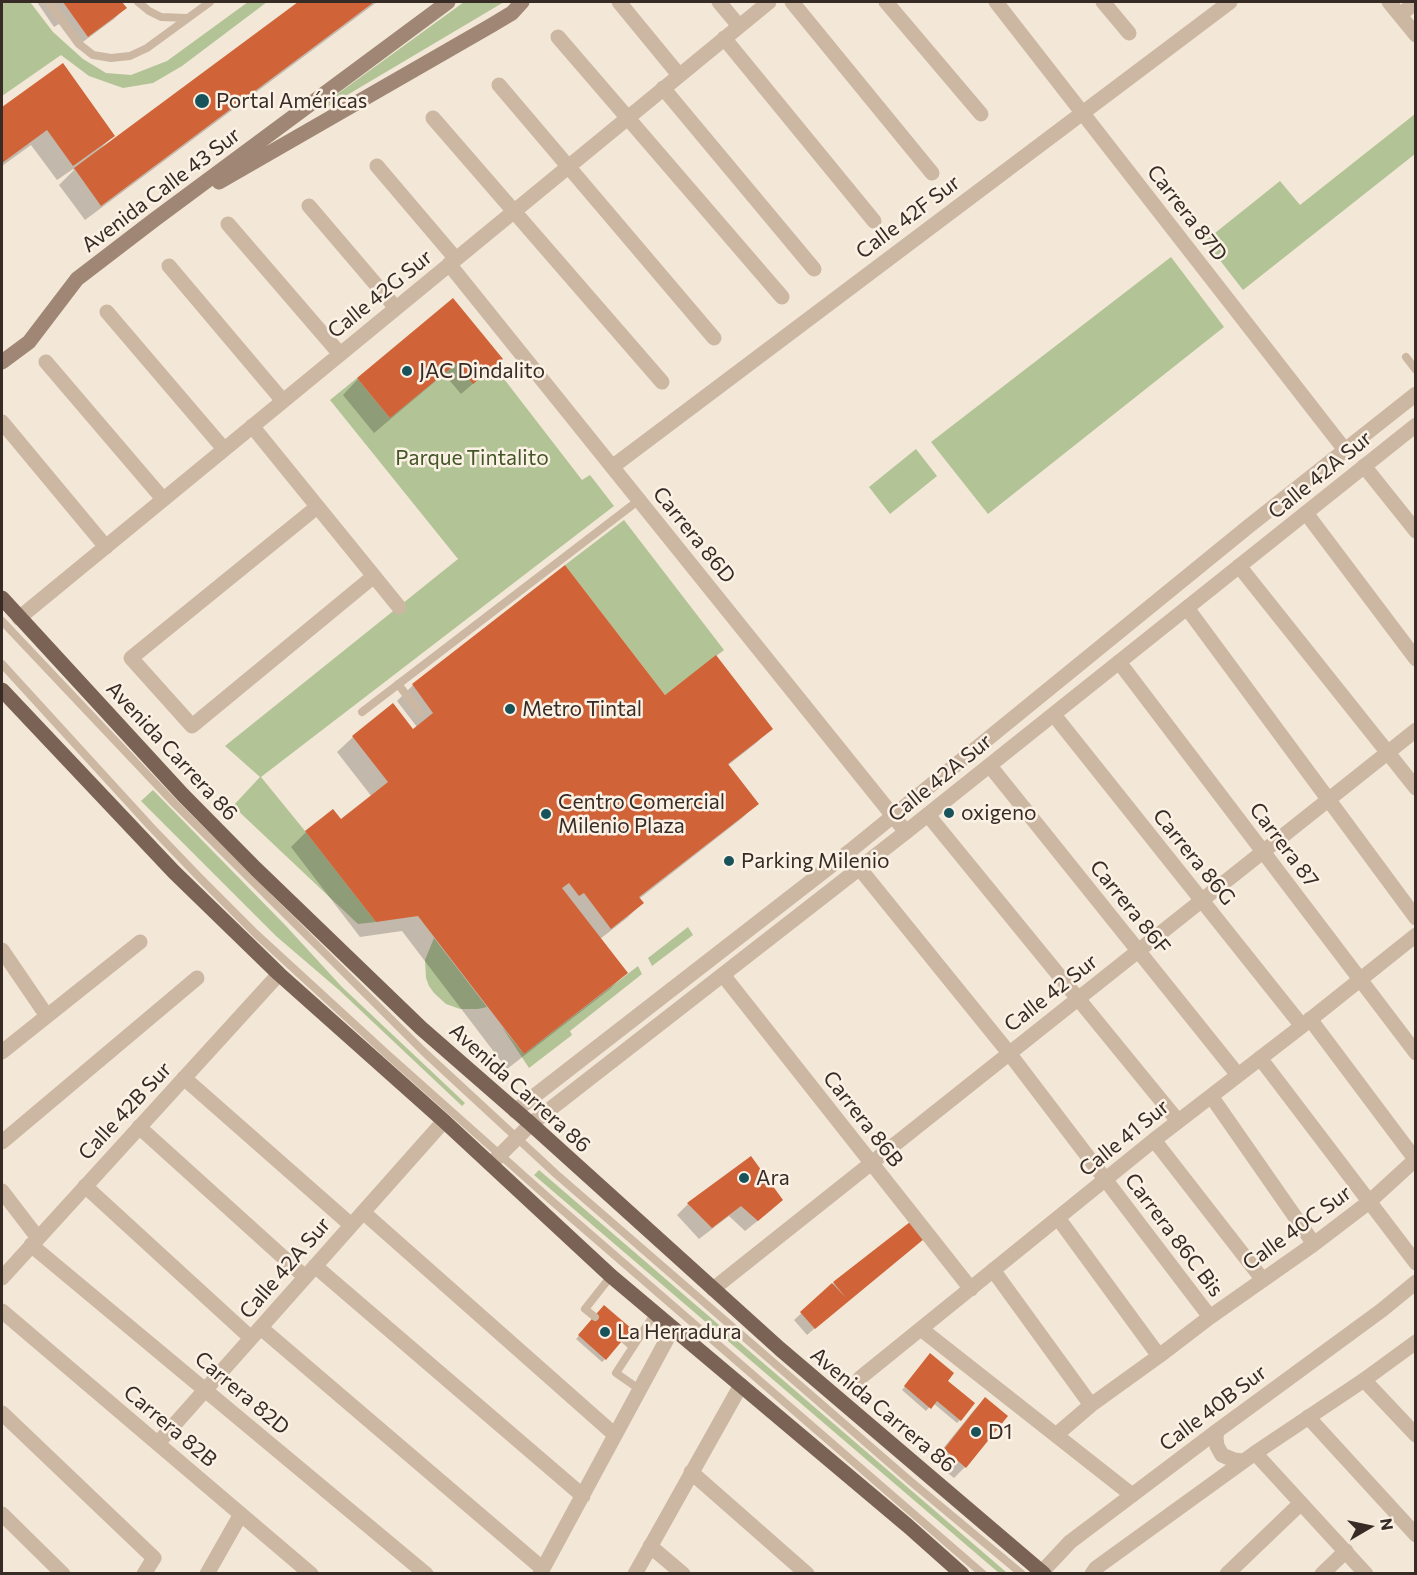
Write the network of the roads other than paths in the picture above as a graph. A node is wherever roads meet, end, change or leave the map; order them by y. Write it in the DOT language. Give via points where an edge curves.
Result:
graph roads {
  1 [pos="49,2"];
  2 [pos="138,2"];
  3 [pos="210,2"];
  4 [pos="448,2"];
  5 [pos="522,2"];
  6 [pos="619,2"];
  7 [pos="719,2"];
  8 [pos="769,2"];
  9 [pos="792,2"];
  10 [pos="886,2"];
  11 [pos="996,2"];
  12 [pos="1103,2"];
  13 [pos="1230,2"];
  14 [pos="1389,2"];
  15 [pos="1416,2"];
  16 [pos="1400,15"];
  17 [pos="187,18"];
  18 [pos="739,26"];
  19 [pos="1129,33"];
  20 [pos="1416,34"];
  21 [pos="558,37"];
  22 [pos="724,38"];
  23 [pos="679,75"];
  24 [pos="499,85"];
  25 [pos="663,88"];
  26 [pos="1082,113"];
  27 [pos="981,114"];
  28 [pos="628,117"];
  29 [pos="433,118"];
  30 [pos="377,166"];
  31 [pos="568,166"];
  32 [pos="932,173"];
  33 [pos="309,206"];
  34 [pos="513,211"];
  35 [pos="154,220"];
  36 [pos="874,221"];
  37 [pos="228,224"];
  38 [pos="453,261"];
  39 [pos="169,266"];
  40 [pos="814,269"];
  41 [pos="782,297"];
  42 [pos="396,308"];
  43 [pos="107,312"];
  44 [pos="714,338"];
  45 [pos="340,354"];
  46 [pos="1406,357"];
  47 [pos="2,362"];
  48 [pos="46,362"];
  49 [pos="1416,370"];
  50 [pos="662,382"];
  51 [pos="1416,394"];
  52 [pos="283,401"];
  53 [pos="2,422"];
  54 [pos="1416,425"];
  55 [pos="252,426"];
  56 [pos="224,449"];
  57 [pos="1345,450"];
  58 [pos="1364,466"];
  59 [pos="612,467"];
  60 [pos="163,499"];
  61 [pos="639,500"];
  62 [pos="317,507"];
  63 [pos="1306,513"];
  64 [pos="1416,531"];
  65 [pos="106,546"];
  66 [pos="1239,566"];
  67 [pos="374,576"];
  68 [pos="2,598"];
  69 [pos="399,607"];
  70 [pos="1187,608"];
  71 [pos="19,618"];
  72 [pos="2,621"];
  73 [pos="1416,659"];
  74 [pos="1119,662"];
  75 [pos="2,664"];
  76 [pos="398,684"];
  77 [pos="2,690"];
  78 [pos="362,712"];
  79 [pos="420,713"];
  80 [pos="1054,715"];
  81 [pos="1416,730"];
  82 [pos="1387,752"];
  83 [pos="990,765"];
  84 [pos="1416,788"];
  85 [pos="1328,800"];
  86 [pos="928,815"];
  87 [pos="893,816"];
  88 [pos="906,832"];
  89 [pos="1262,851"];
  90 [pos="860,869"];
  91 [pos="1201,900"];
  92 [pos="1416,918"];
  93 [pos="1415,936"];
  94 [pos="140,942"];
  95 [pos="2,950"];
  96 [pos="1138,951"];
  97 [pos="279,974"];
  98 [pos="723,975"];
  99 [pos="197,978"];
  100 [pos="1360,980"];
  101 [pos="1078,998"];
  102 [pos="47,1016"];
  103 [pos="1306,1023"];
  104 [pos="2,1052"];
  105 [pos="1009,1053"];
  106 [pos="1416,1053"];
  107 [pos="1260,1058"];
  108 [pos="1238,1075"];
  109 [pos="184,1078"];
  110 [pos="1211,1096"];
  111 [pos="515,1111"];
  112 [pos="444,1121"];
  113 [pos="1178,1121"];
  114 [pos="531,1124"];
  115 [pos="139,1127"];
  116 [pos="517,1138"];
  117 [pos="1154,1140"];
  118 [pos="2,1142"];
  119 [pos="496,1159"];
  120 [pos="1415,1159"];
  121 [pos="871,1163"];
  122 [pos="1105,1179"];
  123 [pos="85,1186"];
  124 [pos="2,1191"];
  125 [pos="1369,1202"];
  126 [pos="363,1212"];
  127 [pos="1058,1218"];
  128 [pos="351,1225"];
  129 [pos="34,1242"];
  130 [pos="1314,1244"];
  131 [pos="1416,1263"];
  132 [pos="993,1270"];
  133 [pos="310,1271"];
  134 [pos="611,1276"];
  135 [pos="2,1278"];
  136 [pos="1263,1280"];
  137 [pos="1416,1282"];
  138 [pos="713,1289"];
  139 [pos="971,1289"];
  140 [pos="2,1311"];
  141 [pos="655,1312"];
  142 [pos="594,1317"];
  143 [pos="1210,1317"];
  144 [pos="673,1328"];
  145 [pos="921,1329"];
  146 [pos="256,1333"];
  147 [pos="624,1339"];
  148 [pos="1415,1345"];
  149 [pos="633,1347"];
  150 [pos="1159,1356"];
  151 [pos="860,1378"];
  152 [pos="1364,1380"];
  153 [pos="741,1385"];
  154 [pos="639,1389"];
  155 [pos="205,1390"];
  156 [pos="1092,1405"];
  157 [pos="2,1413"];
  158 [pos="1308,1417"];
  159 [pos="1217,1431"];
  160 [pos="1056,1435"];
  161 [pos="1416,1435"];
  162 [pos="615,1436"];
  163 [pos="158,1443"];
  164 [pos="1249,1457"];
  165 [pos="691,1472"];
  166 [pos="1132,1495"];
  167 [pos="583,1496"];
  168 [pos="1302,1503"];
  169 [pos="241,1514"];
  170 [pos="2,1515"];
  171 [pos="1416,1535"];
  172 [pos="651,1545"];
  173 [pos="1346,1551"];
  174 [pos="302,1570"];
  175 [pos="542,1571"];
  176 [pos="1042,1573"];
  177 [pos="63,1574"];
  178 [pos="144,1574"];
  179 [pos="207,1574"];
  180 [pos="426,1574"];
  181 [pos="635,1574"];
  182 [pos="683,1574"];
  183 [pos="807,1574"];
  184 [pos="962,1574"];
  185 [pos="983,1574"];
  186 [pos="1022,1574"];
  187 [pos="1092,1574"];
  188 [pos="1227,1574"];
  189 [pos="1322,1574"];
  190 [pos="1366,1574"];
  1 -- 17 [label="lane" via="79,44 93,55 111,58 130,56 147,48"];
  2 -- 17 [label="lane" via="161,17"];
  3 -- 17 [label="lane"];
  4 -- 35 [label="main road, Avenida Calle 43 Sur"];
  5 -- 35 [label="main road" via="492,26"];
  6 -- 23 [label="street"];
  7 -- 18 [label="street"];
  8 -- 18 [label="street, Calle 42G Sur"];
  9 -- 32 [label="street"];
  10 -- 27 [label="street"];
  11 -- 26 [label="street, Carrera 87D"];
  12 -- 19 [label="street"];
  13 -- 26 [label="street, Calle 42F Sur"];
  14 -- 16 [label="street"];
  15 -- 16 [label="street"];
  16 -- 20 [label="street"];
  18 -- 22 [label="street, Calle 42G Sur"];
  21 -- 28 [label="street"];
  22 -- 23 [label="street, Calle 42G Sur"];
  22 -- 36 [label="street"];
  23 -- 25 [label="street, Calle 42G Sur"];
  24 -- 31 [label="street"];
  25 -- 28 [label="street, Calle 42G Sur"];
  25 -- 40 [label="street"];
  26 -- 57 [label="street, Carrera 87D"];
  26 -- 59 [label="street, Calle 42F Sur"];
  28 -- 31 [label="street, Calle 42G Sur"];
  28 -- 41 [label="street"];
  29 -- 34 [label="street"];
  30 -- 38 [label="street, Carrera 86D"];
  31 -- 34 [label="street, Calle 42G Sur"];
  31 -- 44 [label="street"];
  33 -- 42 [label="street"];
  34 -- 38 [label="street, Calle 42G Sur"];
  34 -- 50 [label="street"];
  35 -- 47 [label="main road, Avenida Calle 43 Sur" via="78,279 29,342"];
  37 -- 45 [label="street"];
  38 -- 42 [label="street, Calle 42G Sur"];
  38 -- 59 [label="street, Carrera 86D"];
  39 -- 52 [label="street"];
  42 -- 45 [label="street, Calle 42G Sur"];
  43 -- 56 [label="street"];
  45 -- 52 [label="street, Calle 42G Sur"];
  46 -- 49 [label="lane"];
  48 -- 60 [label="street"];
  51 -- 57 [label="street, Calle 42A Sur"];
  52 -- 55 [label="street, Calle 42G Sur"];
  53 -- 65 [label="street"];
  54 -- 58 [label="street, Calle 42A Sur"];
  55 -- 56 [label="street, Calle 42G Sur"];
  55 -- 62 [label="street"];
  56 -- 60 [label="street, Calle 42G Sur"];
  57 -- 87 [label="street, Calle 42A Sur"];
  58 -- 63 [label="street, Calle 42A Sur"];
  58 -- 64 [label="street"];
  59 -- 61 [label="street, Carrera 86D"];
  60 -- 65 [label="street, Calle 42G Sur"];
  61 -- 76 [label="lane"];
  61 -- 87 [label="street, Carrera 86D"];
  62 -- 67 [label="street"];
  62 -- 67 [label="street" via="131,658 192,726"];
  63 -- 66 [label="street, Calle 42A Sur"];
  63 -- 73 [label="street"];
  65 -- 71 [label="street, Calle 42G Sur"];
  66 -- 70 [label="street, Calle 42A Sur"];
  66 -- 82 [label="street"];
  67 -- 69 [label="street"];
  68 -- 71 [label="main road, Avenida Carrera 86"];
  70 -- 74 [label="street, Calle 42A Sur"];
  70 -- 85 [label="street"];
  71 -- 111 [label="main road, Avenida Carrera 86" via="256,869 421,1028"];
  72 -- 116 [label="lane" via="175,804 423,1051"];
  74 -- 80 [label="street, Calle 42A Sur"];
  74 -- 89 [label="street, Carrera 87"];
  75 -- 119 [label="lane" via="200,878"];
  76 -- 78 [label="lane"];
  76 -- 79 [label="lane"];
  77 -- 97 [label="main road" via="174,872"];
  80 -- 83 [label="street, Calle 42A Sur"];
  80 -- 91 [label="street, Carrera 86G"];
  81 -- 82 [label="street, Calle 42 Sur"];
  82 -- 84 [label="street"];
  82 -- 85 [label="street, Calle 42 Sur"];
  83 -- 86 [label="street, Calle 42A Sur"];
  83 -- 96 [label="street, Carrera 86F"];
  85 -- 89 [label="street, Calle 42 Sur"];
  85 -- 92 [label="street"];
  86 -- 88 [label="street, Calle 42A Sur"];
  86 -- 101 [label="street"];
  87 -- 88 [label="street, Carrera 86D"];
  87 -- 111 [label="street, Calle 42A Sur"];
  88 -- 90 [label="street, Calle 42A Sur"];
  89 -- 91 [label="street, Calle 42 Sur"];
  89 -- 100 [label="street, Carrera 87"];
  90 -- 98 [label="street, Calle 42A Sur"];
  90 -- 105 [label="street, Carrera 86C Bis"];
  91 -- 96 [label="street, Calle 42 Sur"];
  91 -- 103 [label="street, Carrera 86G"];
  93 -- 100 [label="street, Calle 41 Sur"];
  94 -- 102 [label="street"];
  95 -- 102 [label="street"];
  96 -- 101 [label="street, Calle 42 Sur"];
  96 -- 108 [label="street, Carrera 86F"];
  97 -- 109 [label="street, Calle 42B Sur"];
  97 -- 112 [label="main road"];
  98 -- 114 [label="street, Calle 42A Sur"];
  98 -- 121 [label="street, Carrera 86B"];
  99 -- 118 [label="street"];
  100 -- 103 [label="street, Calle 41 Sur"];
  100 -- 106 [label="street, Carrera 87"];
  101 -- 105 [label="street, Calle 42 Sur"];
  101 -- 113 [label="street"];
  102 -- 104 [label="street"];
  103 -- 107 [label="street, Calle 41 Sur"];
  103 -- 120 [label="street, Carrera 86G"];
  105 -- 121 [label="street, Calle 42 Sur"];
  105 -- 122 [label="street, Carrera 86C Bis"];
  107 -- 108 [label="street, Calle 41 Sur"];
  107 -- 125 [label="street"];
  108 -- 110 [label="street, Calle 41 Sur"];
  109 -- 115 [label="street, Calle 42B Sur"];
  109 -- 128 [label="street"];
  110 -- 113 [label="street, Calle 41 Sur"];
  110 -- 130 [label="street"];
  111 -- 114 [label="main road, Avenida Carrera 86"];
  112 -- 119 [label="main road"];
  112 -- 126 [label="street, Calle 42A Sur"];
  113 -- 117 [label="street, Calle 41 Sur"];
  114 -- 116 [label="street, Calle 42A Sur"];
  114 -- 138 [label="main road, Avenida Carrera 86"];
  115 -- 123 [label="street, Calle 42B Sur"];
  115 -- 133 [label="street"];
  116 -- 119 [label="street, Calle 42A Sur"];
  116 -- 186 [label="lane"];
  117 -- 122 [label="street, Calle 41 Sur"];
  117 -- 136 [label="street"];
  119 -- 134 [label="main road"];
  119 -- 185 [label="lane" via="552,1201"];
  120 -- 125 [label="street, Calle 40C Sur"];
  121 -- 138 [label="street, Calle 42 Sur"];
  121 -- 139 [label="street, Carrera 86B"];
  122 -- 127 [label="street, Calle 41 Sur"];
  122 -- 143 [label="street, Carrera 86C Bis"];
  123 -- 129 [label="street, Calle 42B Sur"];
  123 -- 146 [label="street"];
  124 -- 129 [label="street, Carrera 82D"];
  125 -- 130 [label="street, Calle 40C Sur"];
  125 -- 131 [label="street"];
  126 -- 128 [label="street, Calle 42A Sur"];
  126 -- 162 [label="street"];
  127 -- 132 [label="street, Calle 41 Sur"];
  127 -- 150 [label="street"];
  128 -- 133 [label="street, Calle 42A Sur"];
  129 -- 135 [label="street, Calle 42B Sur"];
  129 -- 155 [label="street, Carrera 82D"];
  130 -- 136 [label="street, Calle 40C Sur"];
  132 -- 139 [label="street, Calle 41 Sur"];
  132 -- 156 [label="street"];
  133 -- 146 [label="street, Calle 42A Sur"];
  133 -- 167 [label="street"];
  134 -- 141 [label="main road"];
  134 -- 142 [label="lane" via="585,1309"];
  136 -- 143 [label="street, Calle 40C Sur"];
  137 -- 159 [label="street, Calle 40B Sur"];
  138 -- 176 [label="main road, Avenida Carrera 86"];
  139 -- 145 [label="street, Calle 41 Sur"];
  140 -- 163 [label="street, Carrera 82B"];
  141 -- 144 [label="main road"];
  141 -- 149 [label="lane"];
  143 -- 150 [label="street, Calle 40C Sur"];
  144 -- 153 [label="main road"];
  144 -- 154 [label="street"];
  145 -- 151 [label="street, Calle 41 Sur"];
  145 -- 160 [label="street"];
  146 -- 155 [label="street, Calle 42A Sur"];
  146 -- 175 [label="street"];
  147 -- 149 [label="lane"];
  148 -- 152 [label="street"];
  149 -- 154 [label="lane" via="616,1373"];
  150 -- 156 [label="street, Calle 40C Sur"];
  152 -- 158 [label="street"];
  152 -- 161 [label="street"];
  153 -- 165 [label="street"];
  153 -- 184 [label="main road"];
  154 -- 162 [label="street"];
  155 -- 163 [label="street, Calle 42A Sur"];
  155 -- 180 [label="street, Carrera 82D"];
  156 -- 160 [label="street, Calle 40C Sur"];
  157 -- 178 [label="street" via="154,1558"];
  158 -- 164 [label="street"];
  158 -- 171 [label="street"];
  159 -- 164 [label="street" via="1217,1446 1222,1455 1234,1460"];
  159 -- 166 [label="street, Calle 40B Sur"];
  160 -- 166 [label="street"];
  162 -- 167 [label="street"];
  163 -- 169 [label="street, Carrera 82B"];
  164 -- 168 [label="street"];
  164 -- 187 [label="street"];
  165 -- 172 [label="street"];
  165 -- 183 [label="street"];
  166 -- 176 [label="street, Calle 40B Sur" via="1070,1542"];
  167 -- 175 [label="street"];
  168 -- 173 [label="street"];
  168 -- 188 [label="street"];
  169 -- 174 [label="street, Carrera 82B"];
  169 -- 179 [label="street"];
  170 -- 177 [label="street"];
  172 -- 181 [label="street"];
  172 -- 182 [label="street"];
  173 -- 189 [label="street"];
  173 -- 190 [label="street"];
}
